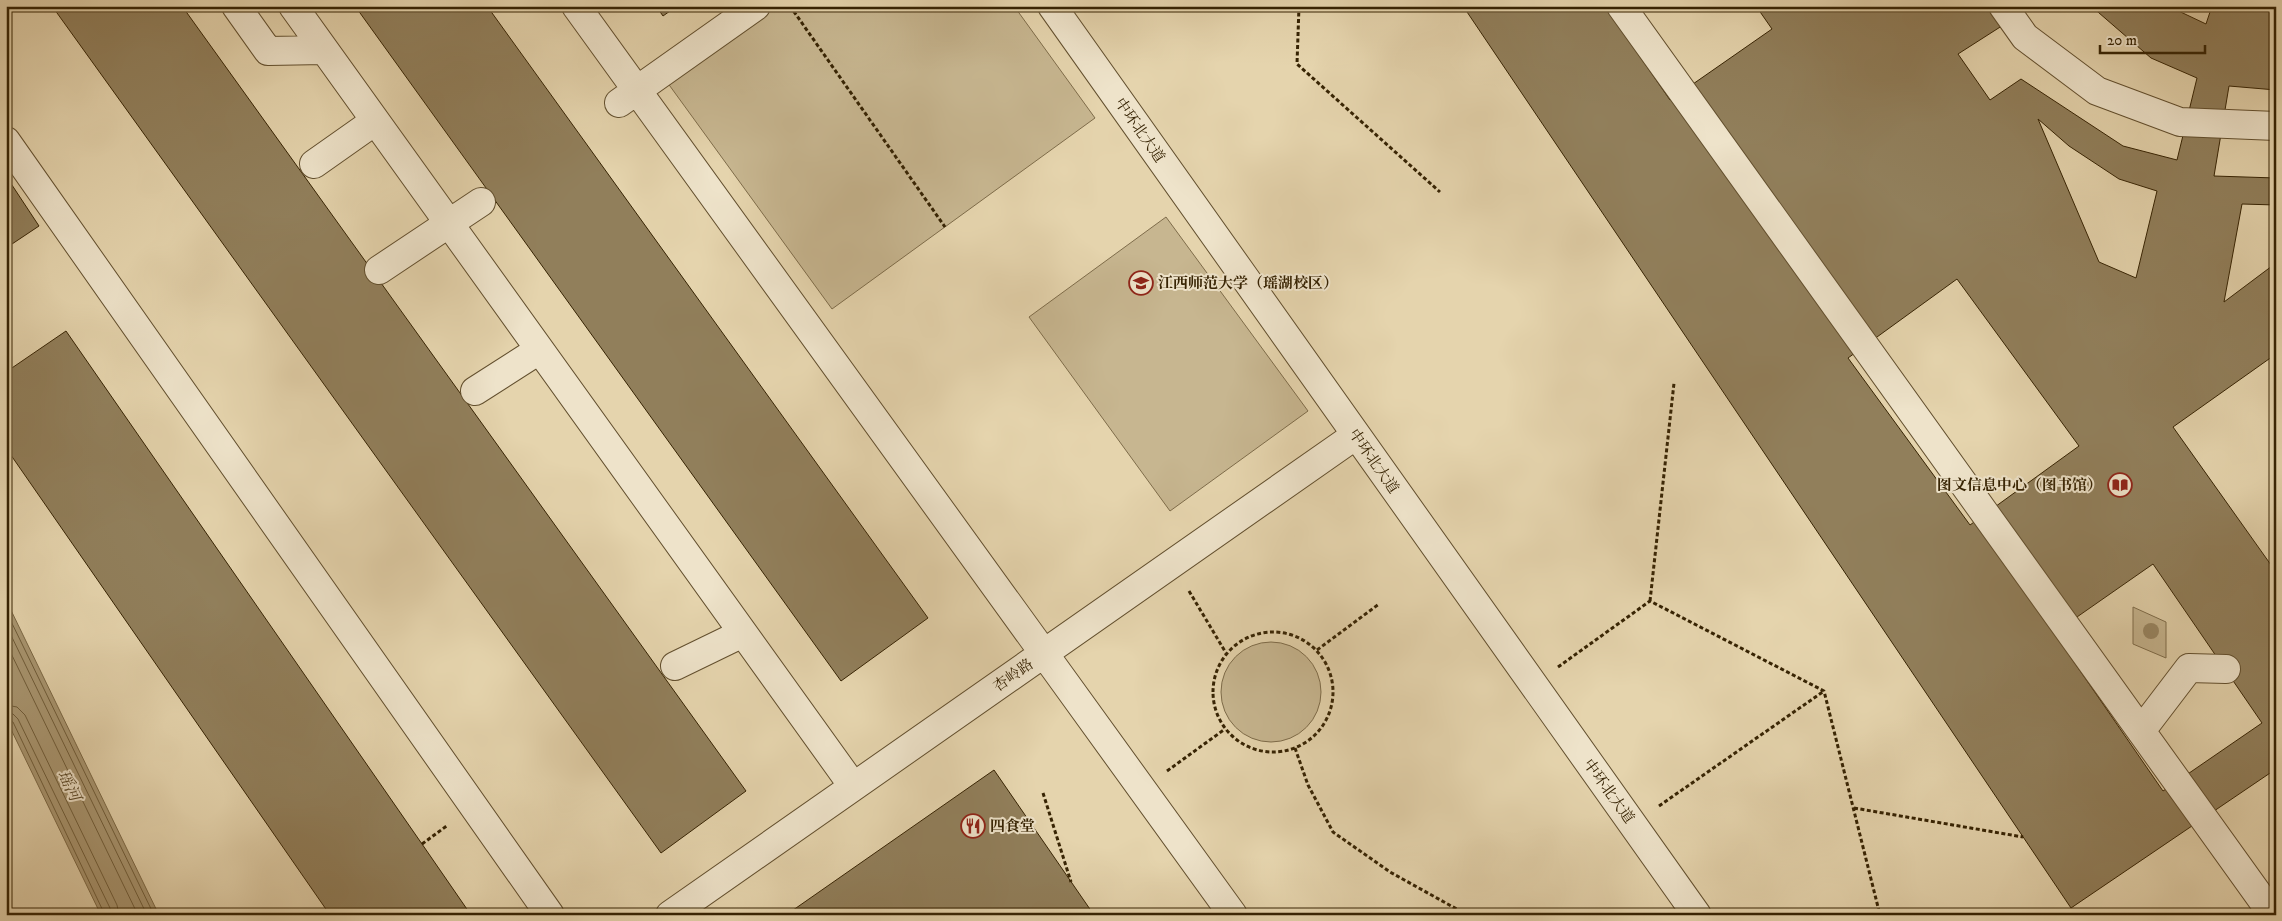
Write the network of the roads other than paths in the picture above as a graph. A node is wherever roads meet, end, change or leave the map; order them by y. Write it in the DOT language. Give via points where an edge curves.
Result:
graph roads {
  1 [pos="236,6"];
  2 [pos="293,6"];
  3 [pos="576,6"];
  4 [pos="756,6"];
  5 [pos="1052,6"];
  6 [pos="1621,6"];
  7 [pos="2002,6"];
  8 [pos="324,50"];
  9 [pos="628,97"];
  10 [pos="376,121"];
  11 [pos="2276,126"];
  12 [pos="6,141"];
  13 [pos="314,164"];
  14 [pos="481,202"];
  15 [pos="448,224"];
  16 [pos="379,270"];
  17 [pos="539,350"];
  18 [pos="475,391"];
  19 [pos="1356,435"];
  20 [pos="743,633"];
  21 [pos="1043,654"];
  22 [pos="675,666"];
  23 [pos="2226,669"];
  24 [pos="2141,731"];
  25 [pos="853,786"];
  26 [pos="1687,911"];
  27 [pos="550,915"];
  28 [pos="670,915"];
  29 [pos="1234,915"];
  30 [pos="2273,915"];
  1 -- 8 [label="street" via="268,51"];
  2 -- 8 [label="street"];
  3 -- 9 [label="street"];
  4 -- 9 [label="street"];
  5 -- 19 [label="street, 中环北大道"];
  6 -- 24 [label="street"];
  7 -- 11 [label="street" via="2025,37 2097,91 2180,122"];
  8 -- 10 [label="street"];
  9 -- 21 [label="street"];
  10 -- 13 [label="street"];
  10 -- 15 [label="street"];
  12 -- 27 [label="street"];
  14 -- 15 [label="street"];
  15 -- 16 [label="street"];
  15 -- 17 [label="street"];
  17 -- 18 [label="street"];
  17 -- 20 [label="street"];
  19 -- 21 [label="street, 杏岭路"];
  19 -- 26 [label="street, 中环北大道" via="1632,824"];
  20 -- 22 [label="street"];
  20 -- 25 [label="street"];
  21 -- 25 [label="street, 杏岭路"];
  21 -- 29 [label="street"];
  23 -- 24 [label="street" via="2189,668"];
  24 -- 30 [label="street"];
  25 -- 28 [label="street, 杏岭路"];
}
